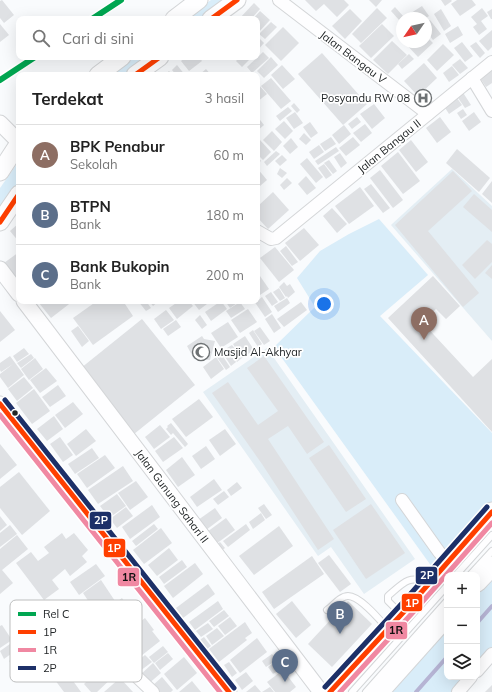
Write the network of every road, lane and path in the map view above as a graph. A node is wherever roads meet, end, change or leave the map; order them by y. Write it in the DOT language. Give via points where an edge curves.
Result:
graph roads {
  1 [pos="199,0"];
  2 [pos="237,0"];
  3 [pos="279,0"];
  4 [pos="178,16"];
  5 [pos="215,16"];
  6 [pos="118,60"];
  7 [pos="156,60"];
  8 [pos="492,62"];
  9 [pos="102,72"];
  10 [pos="140,72"];
  11 [pos="472,78"];
  12 [pos="492,111"];
  13 [pos="428,114"];
  14 [pos="0,123"];
  15 [pos="16,140"];
  16 [pos="16,148"];
  17 [pos="0,172"];
  18 [pos="16,198"];
  19 [pos="0,222"];
  20 [pos="260,237"];
  21 [pos="0,269"];
  22 [pos="16,290"];
  23 [pos="26,304"];
  24 [pos="0,404"];
  25 [pos="402,500"];
  26 [pos="492,512"];
  27 [pos="492,535"];
  28 [pos="492,551"];
  29 [pos="492,566"];
  30 [pos="452,568"];
  31 [pos="473,572"];
  32 [pos="480,579"];
  33 [pos="444,589"];
  34 [pos="444,604"];
  35 [pos="327,610"];
  36 [pos="444,619"];
  37 [pos="388,629"];
  38 [pos="492,654"];
  39 [pos="480,668"];
  40 [pos="469,680"];
  41 [pos="142,682"];
  42 [pos="153,692"];
  43 [pos="229,692"];
  44 [pos="321,692"];
  45 [pos="330,692"];
  46 [pos="352,692"];
  47 [pos="366,692"];
  48 [pos="379,692"];
  49 [pos="458,692"];
  1 -- 4 [label="main road"];
  2 -- 5 [label="main road"];
  3 -- 13 [label="street, Jalan Bangau V"];
  6 -- 9 [label="main road"];
  7 -- 10 [label="main road"];
  8 -- 11 [label="street, Jalan Bangau II"];
  11 -- 12 [label="street"];
  11 -- 13 [label="street, Jalan Bangau II"];
  13 -- 20 [label="street, Jalan Bangau II" via="287,230 276,238"];
  14 -- 15 [label="street"];
  16 -- 17 [label="main road"];
  18 -- 19 [label="main road"];
  21 -- 22 [label="street"];
  23 -- 44 [label="street, Jalan Gunung Sahari II"];
  24 -- 43 [label="street"];
  25 -- 30 [label="street"];
  26 -- 30 [label="main road"];
  27 -- 30 [label="lane"];
  28 -- 31 [label="lane"];
  29 -- 32 [label="main road"];
  30 -- 37 [label="main road" via="427,585"];
  33 -- 46 [label="lane"];
  34 -- 47 [label="lane"];
  35 -- 37 [label="lane" via="348,596 360,601"];
  36 -- 48 [label="main road"];
  37 -- 45 [label="main road"];
  38 -- 39 [label="street"];
  40 -- 49 [label="street"];
  41 -- 42 [label="street"];
}
